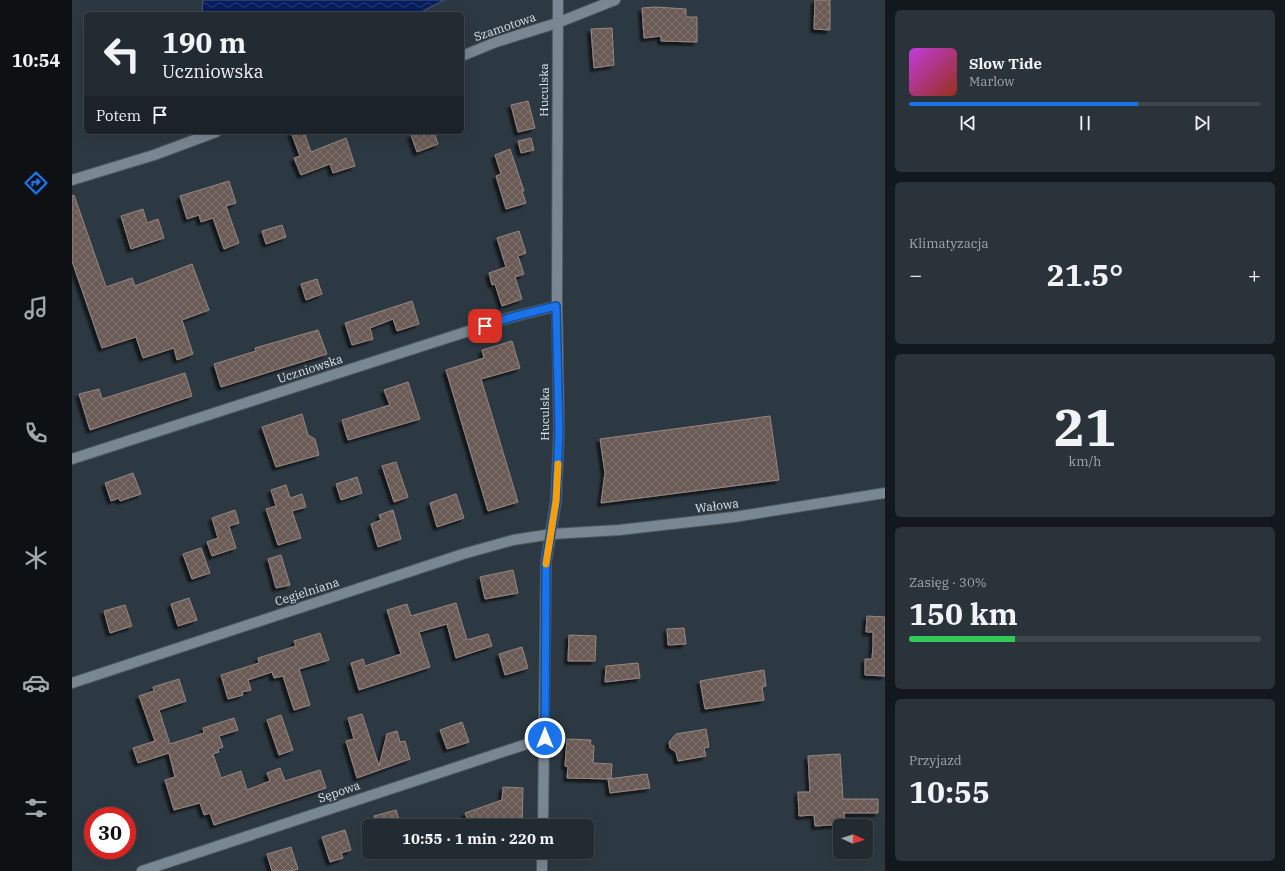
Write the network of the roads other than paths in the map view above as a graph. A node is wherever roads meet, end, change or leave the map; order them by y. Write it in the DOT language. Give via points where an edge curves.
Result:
graph roads {
  1 [pos="558,0"];
  2 [pos="615,0"];
  3 [pos="557,23"];
  4 [pos="464,55"];
  5 [pos="211,134"];
  6 [pos="72,180"];
  7 [pos="556,306"];
  8 [pos="72,459"];
  9 [pos="885,493"];
  10 [pos="552,534"];
  11 [pos="72,683"];
  12 [pos="545,738"];
  13 [pos="543,819"];
  14 [pos="542,859"];
  15 [pos="142,871"];
  16 [pos="542,871"];
  1 -- 3 [label="street, Huculska"];
  2 -- 3 [label="street, Szamotowa"];
  3 -- 4 [label="street, Szamotowa"];
  3 -- 7 [label="street, Huculska"];
  5 -- 6 [label="street" via="154,155"];
  7 -- 8 [label="street, Uczniowska" via="512,317"];
  7 -- 10 [label="street, Huculska" via="559,431"];
  9 -- 10 [label="street, Wałowa" via="734,517 619,530"];
  10 -- 11 [label="street, Cegielniana" via="513,540 463,554"];
  10 -- 12 [label="street, Huculska" via="546,562"];
  12 -- 13 [label="street, Huculska"];
  12 -- 15 [label="street, Sępowa"];
  14 -- 16 [label="street"];
}
